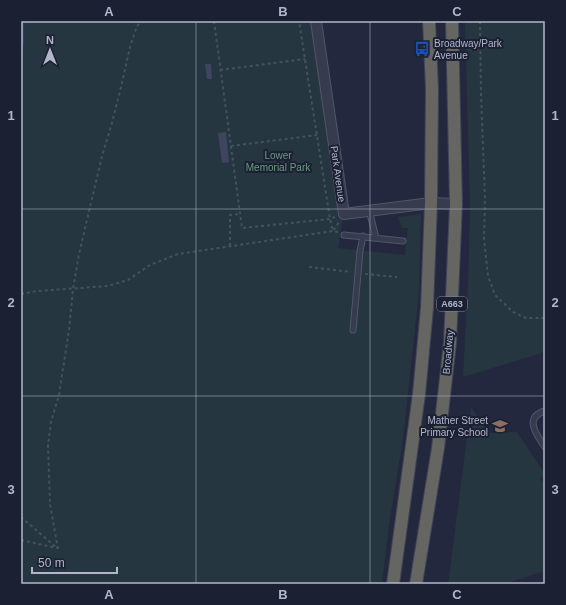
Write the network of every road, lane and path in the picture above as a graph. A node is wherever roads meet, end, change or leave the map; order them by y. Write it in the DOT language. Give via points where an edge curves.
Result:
graph roads {
  1 [pos="142,21"];
  2 [pos="214,21"];
  3 [pos="299,21"];
  4 [pos="316,21"];
  5 [pos="429,21"];
  6 [pos="452,21"];
  7 [pos="480,21"];
  8 [pos="305,59"];
  9 [pos="220,70"];
  10 [pos="317,135"];
  11 [pos="231,146"];
  12 [pos="431,203"];
  13 [pos="456,204"];
  14 [pos="369,210"];
  15 [pos="240,214"];
  16 [pos="330,219"];
  17 [pos="344,235"];
  18 [pos="363,236"];
  19 [pos="376,238"];
  20 [pos="403,241"];
  21 [pos="230,247"];
  22 [pos="73,289"];
  23 [pos="21,294"];
  24 [pos="545,318"];
  25 [pos="353,330"];
  26 [pos="545,410"];
  27 [pos="545,448"];
  28 [pos="21,517"];
  29 [pos="21,540"];
  30 [pos="58,549"];
  31 [pos="393,584"];
  32 [pos="416,584"];
  1 -- 22 [label="path" via="137,26 130,47 78,254"];
  2 -- 9 [label="path"];
  3 -- 8 [label="path"];
  4 -- 14 [label="street, Park Avenue" via="344,214"];
  5 -- 12 [label="highway, A663" via="432,88"];
  6 -- 13 [label="highway, Broadway / A663"];
  7 -- 24 [label="path" via="484,239 488,276 496,295 512,312 526,318"];
  8 -- 9 [label="path"];
  8 -- 10 [label="path"];
  9 -- 11 [label="path"];
  10 -- 11 [label="path"];
  10 -- 16 [label="path"];
  11 -- 15 [label="path"];
  12 -- 13 [label="street, Park Avenue"];
  12 -- 14 [label="street, Park Avenue"];
  12 -- 31 [label="highway, A663" via="427,308 419,394"];
  13 -- 32 [label="highway, Broadway / A663" via="450,343 438,448"];
  14 -- 19 [label="lane"];
  15 -- 16 [label="path" via="242,228"];
  15 -- 21 [label="path" via="230,215"];
  16 -- 21 [label="path" via="333,231"];
  17 -- 18 [label="lane"];
  18 -- 19 [label="lane"];
  18 -- 25 [label="lane"];
  19 -- 20 [label="lane"];
  21 -- 22 [label="path" via="178,254 150,265 128,280 108,286"];
  22 -- 23 [label="path"];
  22 -- 30 [label="path" via="60,388 48,445 50,504"];
  26 -- 27 [label="lane" via="535,418 533,427"];
  28 -- 30 [label="path"];
  29 -- 30 [label="path"];
}
